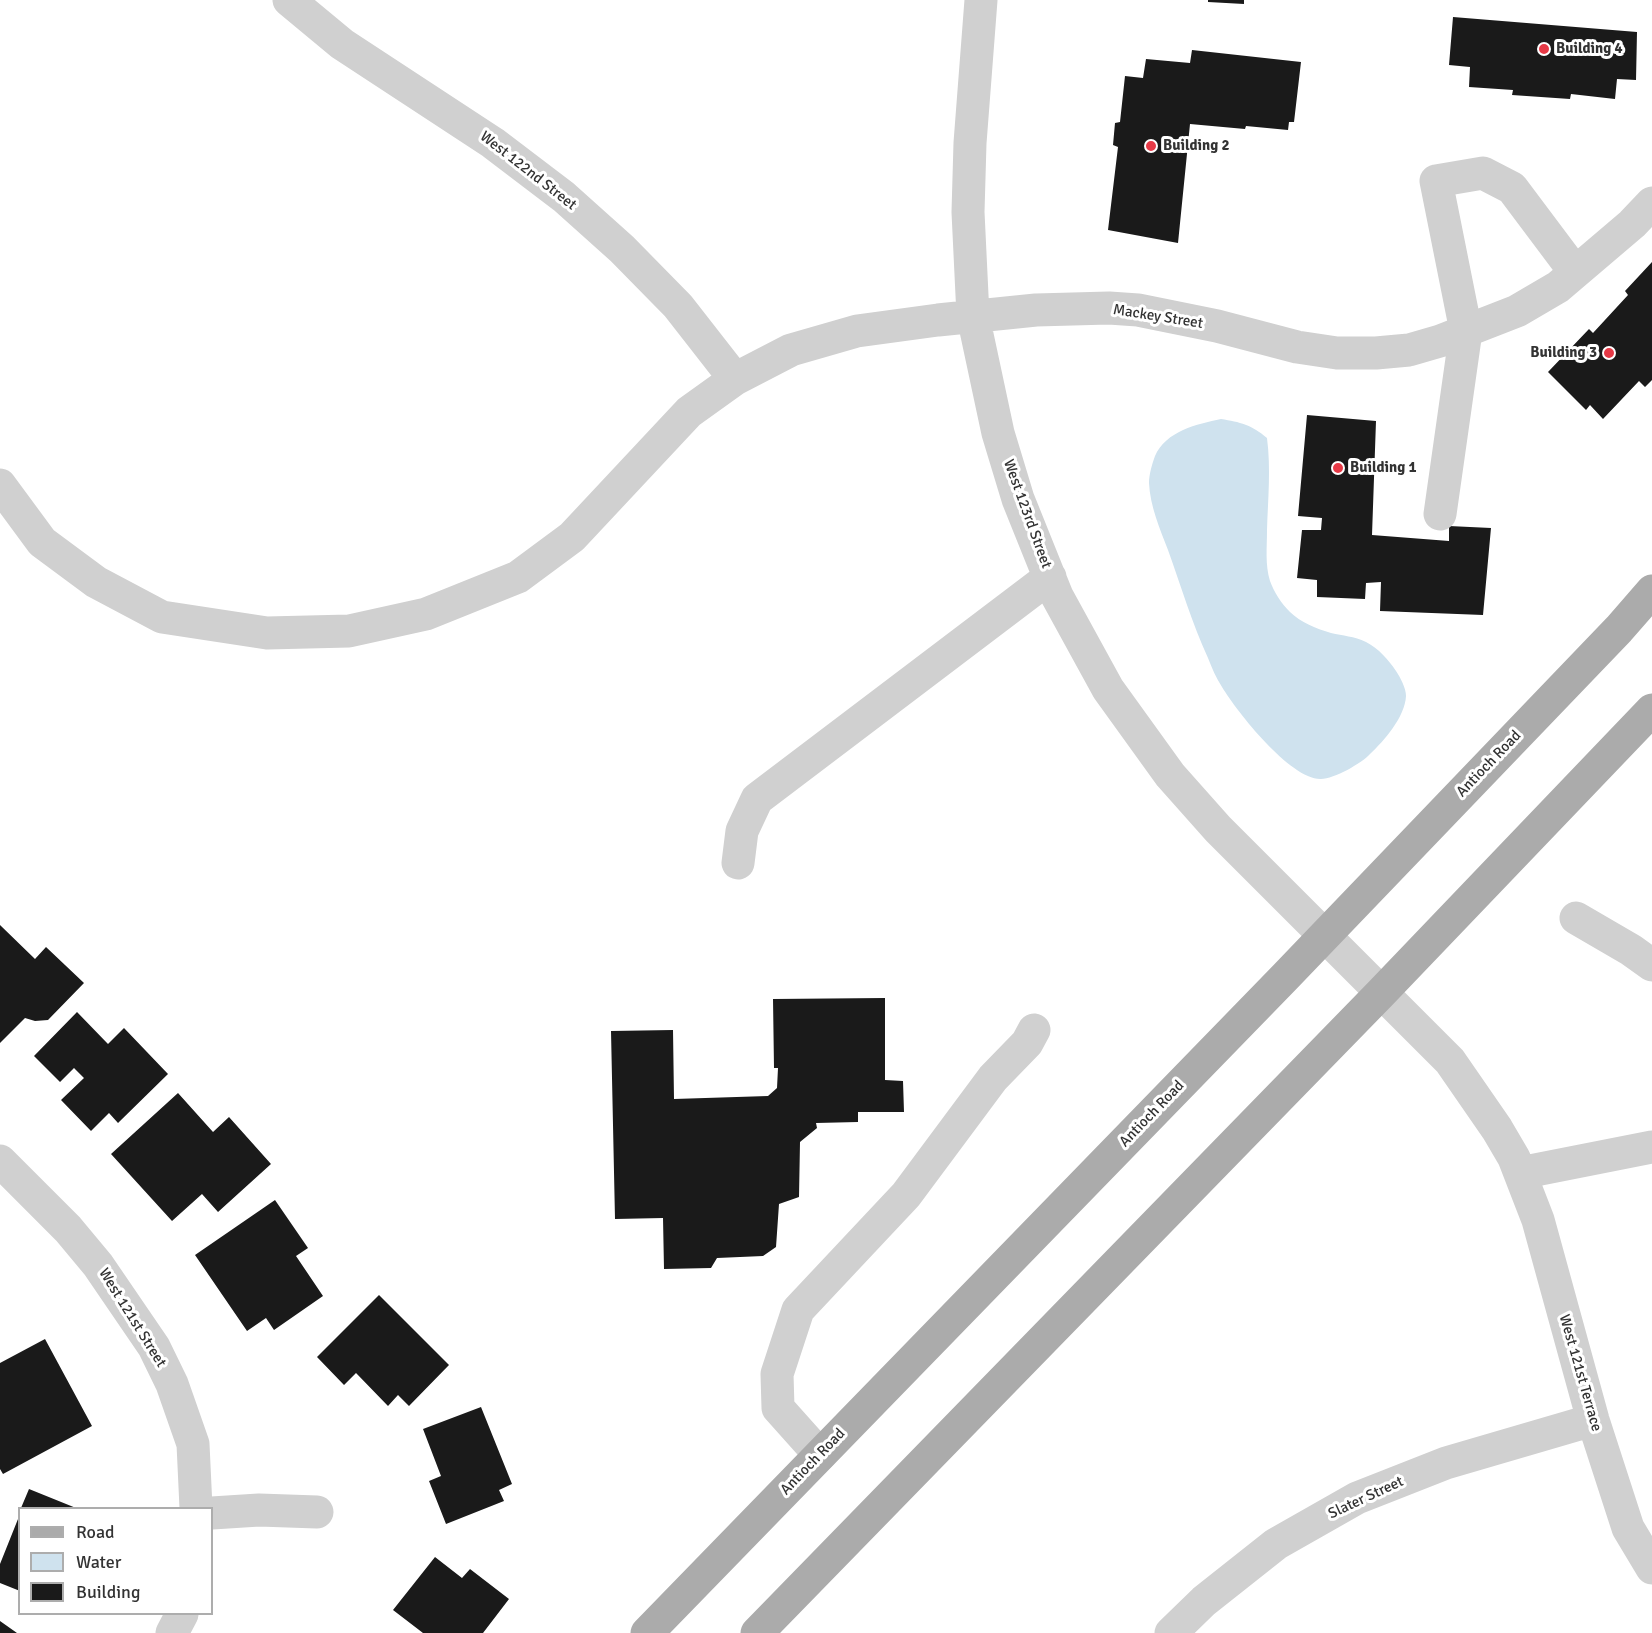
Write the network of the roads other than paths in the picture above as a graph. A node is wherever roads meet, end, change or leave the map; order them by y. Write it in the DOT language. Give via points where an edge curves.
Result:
graph roads {
  1 [pos="289,0"];
  2 [pos="981,0"];
  3 [pos="1652,203"];
  4 [pos="1575,272"];
  5 [pos="973,316"];
  6 [pos="1466,331"];
  7 [pos="735,379"];
  8 [pos="0,486"];
  9 [pos="1440,514"];
  10 [pos="1050,577"];
  11 [pos="1652,591"];
  12 [pos="1652,710"];
  13 [pos="738,863"];
  14 [pos="1576,918"];
  15 [pos="1324,936"];
  16 [pos="1652,965"];
  17 [pos="1381,993"];
  18 [pos="1034,1030"];
  19 [pos="1652,1147"];
  20 [pos="0,1161"];
  21 [pos="1520,1173"];
  22 [pos="1593,1420"];
  23 [pos="820,1455"];
  24 [pos="196,1507"];
  25 [pos="317,1512"];
  26 [pos="213,1513"];
  27 [pos="1652,1568"];
  28 [pos="181,1615"];
  29 [pos="172,1633"];
  30 [pos="647,1633"];
  31 [pos="757,1633"];
  32 [pos="1170,1633"];
  1 -- 7 [label="street, West 122nd Street" via="342,44 494,143 564,198 678,306"];
  2 -- 5 [label="street, West 123rd Street" via="968,212"];
  3 -- 4 [label="street, Mackey Street"];
  4 -- 6 [label="street, Mackey Street" via="1517,311"];
  4 -- 6 [label="street" via="1512,188 1483,173 1436,181"];
  5 -- 6 [label="street, Mackey Street" via="1036,310 1138,310 1297,347 1347,353 1409,350"];
  5 -- 7 [label="street, Mackey Street" via="857,331 791,350"];
  5 -- 10 [label="street, West 123rd Street" via="998,433 1018,498"];
  6 -- 9 [label="street"];
  7 -- 8 [label="street, Mackey Street" via="689,412 572,537 518,577 426,614 349,631 267,633 162,617 96,582 42,542"];
  10 -- 13 [label="street" via="758,800 742,831"];
  10 -- 15 [label="street, West 123rd Street" via="1108,689 1170,775"];
  11 -- 15 [label="main road, Antioch Road"];
  12 -- 17 [label="main road"];
  14 -- 16 [label="street"];
  15 -- 17 [label="street, West 121st Terrace"];
  15 -- 23 [label="main road, Antioch Road"];
  17 -- 21 [label="street, West 121st Terrace" via="1450,1061 1497,1129"];
  17 -- 31 [label="main road"];
  18 -- 23 [label="street" via="906,1195 798,1310 777,1374 778,1408"];
  19 -- 21 [label="street"];
  20 -- 24 [label="street, West 121st Street" via="98,1265 154,1347 193,1444"];
  21 -- 22 [label="street, West 121st Terrace" via="1538,1220"];
  22 -- 27 [label="street, West 121st Terrace" via="1628,1528"];
  22 -- 32 [label="street, Slater Street" via="1446,1463 1357,1498 1276,1544"];
  23 -- 30 [label="main road, Antioch Road"];
  25 -- 26 [label="street"];
  28 -- 29 [label="street"];
}
